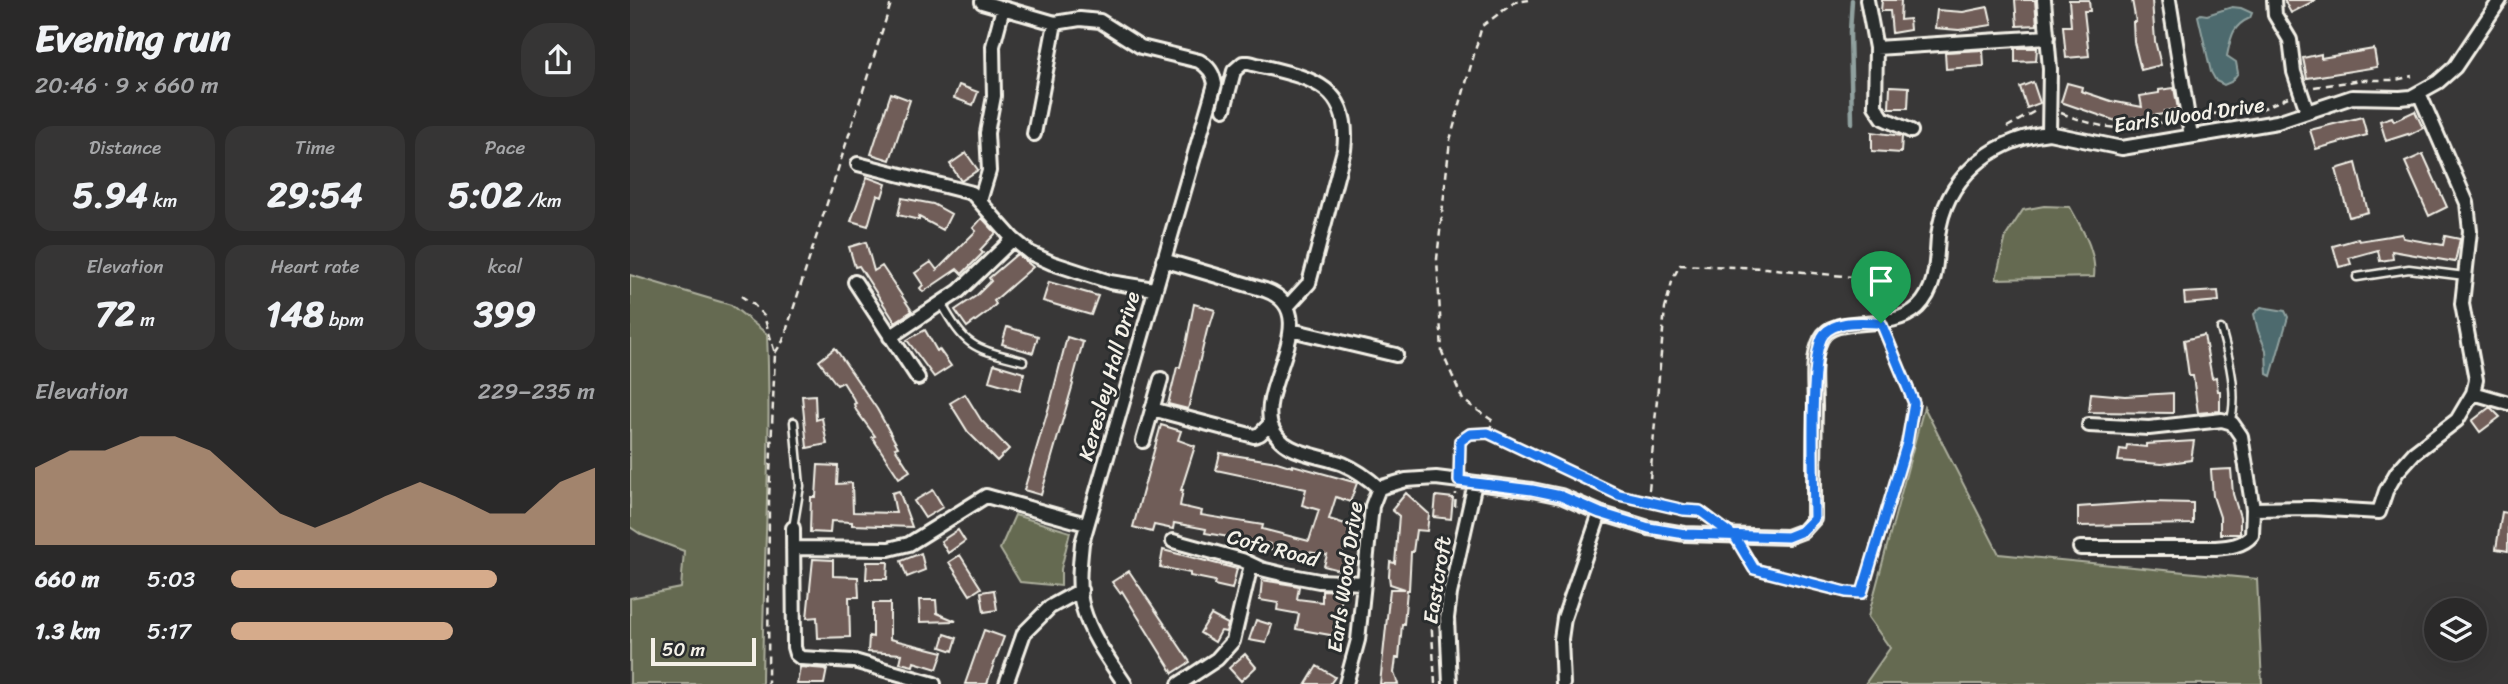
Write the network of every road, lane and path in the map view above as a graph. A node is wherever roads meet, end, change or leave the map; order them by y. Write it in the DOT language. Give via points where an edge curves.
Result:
graph roads {
  1 [pos="892,0"];
  2 [pos="1529,0"];
  3 [pos="1867,0"];
  4 [pos="2044,0"];
  5 [pos="2169,0"];
  6 [pos="2274,0"];
  7 [pos="2500,0"];
  8 [pos="982,2"];
  9 [pos="1003,8"];
  10 [pos="1055,23"];
  11 [pos="2048,37"];
  12 [pos="1876,48"];
  13 [pos="2412,76"];
  14 [pos="2301,91"];
  15 [pos="2419,93"];
  16 [pos="1224,109"];
  17 [pos="2049,109"];
  18 [pos="2306,111"];
  19 [pos="2188,116"];
  20 [pos="2007,127"];
  21 [pos="1911,131"];
  22 [pos="2049,133"];
  23 [pos="1034,134"];
  24 [pos="2191,136"];
  25 [pos="858,163"];
  26 [pos="980,201"];
  27 [pos="1013,239"];
  28 [pos="1163,260"];
  29 [pos="2465,276"];
  30 [pos="2357,277"];
  31 [pos="855,282"];
  32 [pos="1154,289"];
  33 [pos="741,296"];
  34 [pos="941,303"];
  35 [pos="1287,307"];
  36 [pos="1881,323"];
  37 [pos="2221,329"];
  38 [pos="1291,330"];
  39 [pos="890,337"];
  40 [pos="775,354"];
  41 [pos="1396,355"];
  42 [pos="1023,361"];
  43 [pos="918,378"];
  44 [pos="1161,379"];
  45 [pos="2473,393"];
  46 [pos="2508,403"];
  47 [pos="1152,409"];
  48 [pos="794,422"];
  49 [pos="2230,422"];
  50 [pos="1270,424"];
  51 [pos="2089,425"];
  52 [pos="1488,433"];
  53 [pos="1143,441"];
  54 [pos="1459,481"];
  55 [pos="1475,483"];
  56 [pos="1379,488"];
  57 [pos="1648,502"];
  58 [pos="1455,507"];
  59 [pos="2253,509"];
  60 [pos="1600,513"];
  61 [pos="1086,524"];
  62 [pos="1718,524"];
  63 [pos="793,528"];
  64 [pos="1735,537"];
  65 [pos="1173,541"];
  66 [pos="793,548"];
  67 [pos="2080,548"];
  68 [pos="1251,565"];
  69 [pos="1440,573"];
  70 [pos="1364,583"];
  71 [pos="1081,590"];
  72 [pos="768,684"];
  73 [pos="934,684"];
  74 [pos="1006,684"];
  75 [pos="1125,684"];
  76 [pos="1179,684"];
  77 [pos="1346,684"];
  78 [pos="1435,684"];
  79 [pos="1450,684"];
  80 [pos="1563,684"];
  1 -- 40 [label="path" via="783,341"];
  2 -- 52 [label="path" via="1514,2 1482,26 1450,140 1437,259 1441,352 1463,400 1493,421"];
  3 -- 12 [label="street"];
  4 -- 11 [label="street"];
  5 -- 19 [label="street"];
  6 -- 14 [label="street" via="2273,10 2290,40"];
  7 -- 15 [label="street, Earls Wood Drive" via="2455,67"];
  8 -- 9 [label="street"];
  9 -- 10 [label="street"];
  9 -- 26 [label="street" via="993,46 994,96 986,132 989,171"];
  10 -- 23 [label="street"];
  10 -- 28 [label="street, Keresley Hall Drive" via="1100,21 1141,47 1199,61 1213,74 1215,84"];
  11 -- 12 [label="street"];
  11 -- 17 [label="street"];
  12 -- 21 [label="street" via="1877,112"];
  13 -- 14 [label="path"];
  14 -- 18 [label="street"];
  14 -- 19 [label="path" via="2250,112"];
  15 -- 18 [label="street, Earls Wood Drive" via="2400,99 2352,97"];
  15 -- 29 [label="street" via="2467,203 2470,231"];
  16 -- 35 [label="street" via="1234,71 1249,63 1325,87 1342,113 1347,131 1345,150 1308,284"];
  17 -- 19 [label="path" via="2119,130"];
  17 -- 20 [label="path" via="2036,110"];
  17 -- 22 [label="street"];
  18 -- 24 [label="street, Earls Wood Drive" via="2277,122"];
  19 -- 24 [label="street"];
  22 -- 24 [label="street, Earls Wood Drive" via="2113,148"];
  22 -- 36 [label="street, Earls Wood Drive" via="2001,147 1972,166 1950,195 1927,296 1905,317"];
  25 -- 26 [label="street" via="960,189"];
  26 -- 27 [label="street"];
  27 -- 32 [label="street" via="1030,253 1072,270"];
  27 -- 34 [label="street"];
  28 -- 32 [label="street, Keresley Hall Drive"];
  28 -- 35 [label="street" via="1277,294"];
  29 -- 30 [label="lane" via="2409,269"];
  29 -- 45 [label="street" via="2462,304 2476,370"];
  31 -- 39 [label="street"];
  32 -- 61 [label="street, Keresley Hall Drive"];
  33 -- 40 [label="path" via="764,316"];
  34 -- 39 [label="street"];
  34 -- 42 [label="lane" via="968,342 986,352"];
  35 -- 38 [label="street"];
  36 -- 57 [label="path" via="1869,287 1853,276 1680,265 1665,308"];
  36 -- 60 [label="street, Earls Wood Drive" via="1836,326 1821,338 1815,365 1814,519 1802,531 1787,537 1685,534"];
  36 -- 64 [label="path" via="1914,403 1907,443 1862,593 1754,569"];
  37 -- 49 [label="lane" via="2230,369"];
  38 -- 41 [label="street"];
  38 -- 50 [label="street"];
  39 -- 43 [label="street"];
  40 -- 72 [label="path"];
  44 -- 47 [label="street"];
  45 -- 46 [label="street"];
  45 -- 59 [label="street" via="2457,419 2405,461 2379,512"];
  47 -- 50 [label="street" via="1254,436"];
  47 -- 53 [label="street"];
  48 -- 63 [label="lane" via="800,486"];
  49 -- 51 [label="street" via="2149,428"];
  49 -- 59 [label="street" via="2241,436"];
  50 -- 56 [label="street" via="1288,447 1343,464"];
  52 -- 54 [label="path" via="1470,434 1460,441"];
  52 -- 57 [label="path" via="1619,495"];
  54 -- 55 [label="street, Earls Wood Drive"];
  54 -- 56 [label="street, Earls Wood Drive" via="1406,480"];
  54 -- 58 [label="path"];
  55 -- 60 [label="street, Earls Wood Drive" via="1561,496"];
  55 -- 79 [label="street, Eastcroft" via="1447,618"];
  56 -- 70 [label="street, Earls Wood Drive" via="1371,506"];
  57 -- 62 [label="path" via="1700,511"];
  59 -- 67 [label="street" via="2252,535 2235,545"];
  60 -- 80 [label="street" via="1564,618"];
  61 -- 66 [label="street" via="986,496 909,544 889,549"];
  61 -- 71 [label="street, Keresley Hall Drive"];
  63 -- 66 [label="street"];
  65 -- 68 [label="street, Cofa Road"];
  66 -- 73 [label="street" via="796,654 854,661"];
  68 -- 70 [label="street, Cofa Road" via="1319,582"];
  68 -- 76 [label="street" via="1233,642 1217,659"];
  69 -- 78 [label="path" via="1430,598"];
  70 -- 77 [label="street, Earls Wood Drive" via="1358,640"];
  71 -- 74 [label="street" via="1050,607 1024,633"];
  71 -- 75 [label="street, Keresley Hall Drive" via="1097,641"];
}
